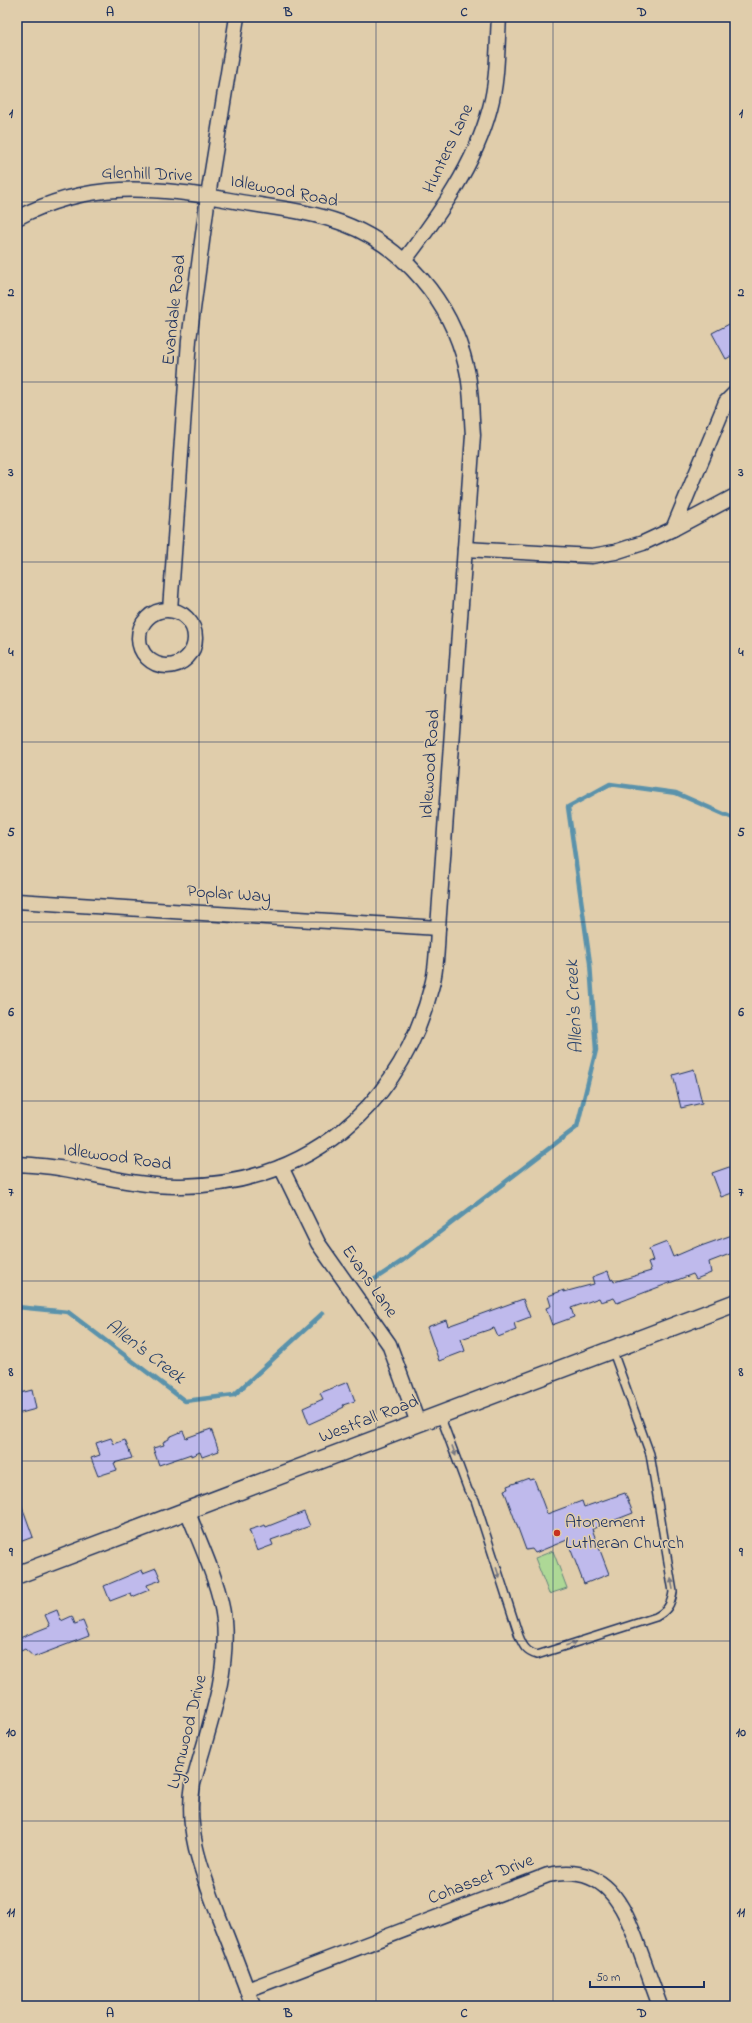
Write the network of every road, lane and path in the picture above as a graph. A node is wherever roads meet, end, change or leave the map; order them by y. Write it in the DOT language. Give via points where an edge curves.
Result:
graph roads {
  1 [pos="237,17"];
  2 [pos="499,17"];
  3 [pos="208,196"];
  4 [pos="17,218"];
  5 [pos="404,262"];
  6 [pos="735,394"];
  7 [pos="734,499"];
  8 [pos="673,529"];
  9 [pos="465,549"];
  10 [pos="170,610"];
  11 [pos="17,901"];
  12 [pos="438,928"];
  13 [pos="17,1164"];
  14 [pos="281,1167"];
  15 [pos="735,1303"];
  16 [pos="612,1349"];
  17 [pos="440,1414"];
  18 [pos="418,1423"];
  19 [pos="187,1510"];
  20 [pos="17,1575"];
  21 [pos="247,1990"];
  22 [pos="253,2006"];
  23 [pos="660,2006"];
  1 -- 3 [label="street, Evandale Road"];
  2 -- 5 [label="street, Hunters Lane" via="494,88 484,127 460,180"];
  3 -- 4 [label="street, Glenhill Drive" via="104,190 70,196 39,206"];
  3 -- 5 [label="street, Idlewood Road" via="330,219 365,234"];
  3 -- 10 [label="street, Evandale Road" via="189,340"];
  5 -- 9 [label="street, Idlewood Road" via="422,280 444,310 460,345 466,366 472,435"];
  6 -- 8 [label="street" via="726,402"];
  7 -- 8 [label="street"];
  8 -- 9 [label="street" via="616,552 592,556"];
  9 -- 12 [label="street, Idlewood Road"];
  10 -- 10 [label="street" via="161,610 144,620 138,638 145,656 161,665 179,663 191,651 194,642 192,625 179,612"];
  11 -- 12 [label="street, Poplar Way"];
  12 -- 14 [label="street, Idlewood Road" via="433,983 419,1028 393,1076 378,1097 331,1140"];
  13 -- 14 [label="street, Idlewood Road" via="64,1169 126,1181 181,1186 233,1181"];
  14 -- 18 [label="street, Evans Lane" via="318,1243 389,1344"];
  15 -- 16 [label="street, Westfall Road"];
  16 -- 17 [label="street, Westfall Road"];
  17 -- 16 [label="lane, one-way" via="468,1490 475,1500 519,1636 527,1650 537,1655 656,1617 666,1611 674,1592 650,1454"];
  17 -- 18 [label="street, Westfall Road"];
  18 -- 19 [label="street, Westfall Road"];
  19 -- 20 [label="street, Westfall Road"];
  19 -- 21 [label="street, Lynnwood Drive" via="218,1592 224,1627 223,1667 218,1696 193,1784 190,1812 192,1831 200,1866"];
  21 -- 22 [label="street, Lynnwood Drive"];
  21 -- 23 [label="street, Cohasset Drive" via="548,1875 573,1872 598,1880 609,1888 618,1900 629,1921"];
}
